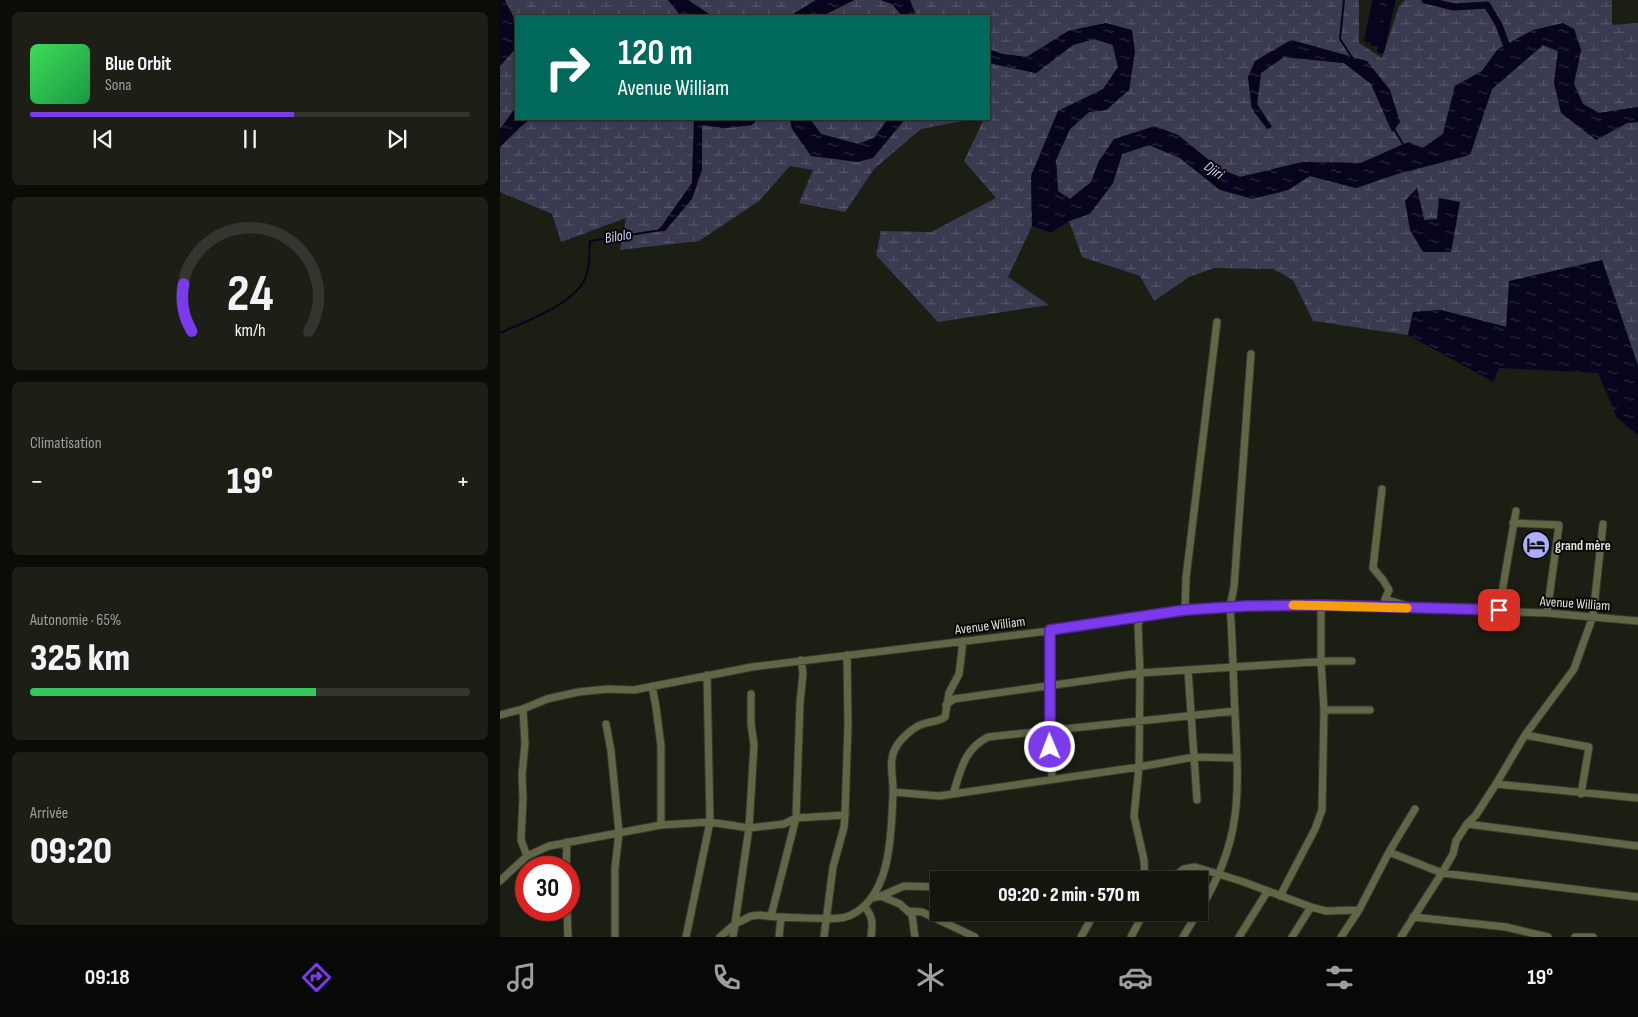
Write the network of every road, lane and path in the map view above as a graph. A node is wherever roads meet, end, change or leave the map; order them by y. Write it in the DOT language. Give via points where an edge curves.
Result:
graph roads {
  1 [pos="1217,322"];
  2 [pos="1251,354"];
  3 [pos="1382,490"];
  4 [pos="1516,511"];
  5 [pos="1513,523"];
  6 [pos="1603,524"];
  7 [pos="1321,605"];
  8 [pos="1230,607"];
  9 [pos="1415,609"];
  10 [pos="1185,610"];
  11 [pos="1499,610"];
  12 [pos="1548,613"];
  13 [pos="1593,616"];
  14 [pos="1141,617"];
  15 [pos="1638,621"];
  16 [pos="1050,630"];
  17 [pos="963,641"];
  18 [pos="847,655"];
  19 [pos="801,660"];
  20 [pos="1352,661"];
  21 [pos="1321,662"];
  22 [pos="1234,668"];
  23 [pos="1188,670"];
  24 [pos="1140,673"];
  25 [pos="707,675"];
  26 [pos="1051,685"];
  27 [pos="652,686"];
  28 [pos="751,694"];
  29 [pos="946,705"];
  30 [pos="523,709"];
  31 [pos="1324,710"];
  32 [pos="1370,710"];
  33 [pos="1235,711"];
  34 [pos="500,715"];
  35 [pos="1190,716"];
  36 [pos="1140,722"];
  37 [pos="606,724"];
  38 [pos="1050,730"];
  39 [pos="1525,736"];
  40 [pos="1194,756"];
  41 [pos="1237,758"];
  42 [pos="1140,767"];
  43 [pos="1052,779"];
  44 [pos="1496,784"];
  45 [pos="893,792"];
  46 [pos="954,794"];
  47 [pos="1581,794"];
  48 [pos="1638,798"];
  49 [pos="1198,800"];
  50 [pos="1415,809"];
  51 [pos="845,815"];
  52 [pos="796,818"];
  53 [pos="710,822"];
  54 [pos="1467,824"];
  55 [pos="660,825"];
  56 [pos="749,828"];
  57 [pos="619,832"];
  58 [pos="566,842"];
  59 [pos="1638,846"];
  60 [pos="1389,852"];
  61 [pos="528,856"];
  62 [pos="566,856"];
  63 [pos="515,868"];
  64 [pos="1145,871"];
  65 [pos="1181,871"];
  66 [pos="1442,873"];
  67 [pos="1219,874"];
  68 [pos="500,881"];
  69 [pos="930,887"];
  70 [pos="1267,892"];
  71 [pos="881,896"];
  72 [pos="1208,896"];
  73 [pos="1280,896"];
  74 [pos="1638,896"];
  75 [pos="872,898"];
  76 [pos="864,906"];
  77 [pos="1311,907"];
  78 [pos="1359,910"];
  79 [pos="908,912"];
  80 [pos="771,916"];
  81 [pos="782,917"];
  82 [pos="1413,917"];
  83 [pos="826,918"];
  84 [pos="567,921"];
  85 [pos="1090,921"];
  86 [pos="1139,921"];
  87 [pos="1193,921"];
  88 [pos="735,924"];
  89 [pos="568,937"];
  90 [pos="615,937"];
  91 [pos="686,937"];
  92 [pos="720,937"];
  93 [pos="733,937"];
  94 [pos="779,937"];
  95 [pos="824,937"];
  96 [pos="871,937"];
  97 [pos="915,937"];
  98 [pos="975,937"];
  99 [pos="1081,937"];
  100 [pos="1131,937"];
  101 [pos="1184,937"];
  102 [pos="1240,937"];
  103 [pos="1292,937"];
  104 [pos="1341,937"];
  105 [pos="1401,937"];
  106 [pos="1548,937"];
  107 [pos="1576,937"];
  108 [pos="1593,937"];
  1 -- 10 [label="street" via="1186,578"];
  2 -- 8 [label="street"];
  3 -- 9 [label="street" via="1373,568 1389,590 1385,598"];
  4 -- 5 [label="street"];
  5 -- 11 [label="street"];
  5 -- 12 [label="street" via="1559,525"];
  6 -- 13 [label="street"];
  7 -- 8 [label="street, Avenue William"];
  7 -- 9 [label="street, Avenue William"];
  7 -- 21 [label="street"];
  8 -- 10 [label="street, Avenue William"];
  8 -- 22 [label="street"];
  9 -- 11 [label="street, Avenue William"];
  10 -- 14 [label="street, Avenue William"];
  11 -- 12 [label="street, Avenue William"];
  12 -- 13 [label="street, Avenue William"];
  13 -- 15 [label="street, Avenue William"];
  13 -- 39 [label="street" via="1574,669"];
  14 -- 16 [label="street, Avenue William"];
  14 -- 24 [label="street" via="1138,625"];
  16 -- 17 [label="street, Avenue William"];
  16 -- 26 [label="street"];
  17 -- 18 [label="street, Avenue William"];
  17 -- 29 [label="street" via="959,674"];
  18 -- 19 [label="street, Avenue William"];
  18 -- 51 [label="street"];
  19 -- 25 [label="street, Avenue William"];
  19 -- 52 [label="street"];
  20 -- 21 [label="street"];
  21 -- 22 [label="street"];
  21 -- 31 [label="street"];
  22 -- 23 [label="street"];
  22 -- 33 [label="street"];
  23 -- 24 [label="street"];
  23 -- 35 [label="street"];
  24 -- 26 [label="street"];
  24 -- 36 [label="street"];
  25 -- 27 [label="street, Avenue William"];
  25 -- 53 [label="street"];
  26 -- 29 [label="street" via="954,698"];
  26 -- 38 [label="street"];
  27 -- 30 [label="street, Avenue William" via="634,690 608,688 578,692"];
  27 -- 55 [label="street" via="662,746"];
  28 -- 56 [label="street" via="754,745"];
  29 -- 45 [label="street" via="943,719 913,730 894,749"];
  30 -- 34 [label="street, Avenue William"];
  30 -- 61 [label="street" via="525,743 521,840"];
  31 -- 32 [label="street"];
  31 -- 73 [label="street" via="1322,810"];
  33 -- 35 [label="street"];
  33 -- 41 [label="street"];
  35 -- 36 [label="street"];
  35 -- 40 [label="street"];
  36 -- 38 [label="street"];
  36 -- 42 [label="street"];
  37 -- 57 [label="street"];
  38 -- 43 [label="street"];
  38 -- 46 [label="street" via="988,738 976,744 968,754"];
  39 -- 44 [label="street"];
  39 -- 47 [label="street" via="1589,746"];
  40 -- 41 [label="street"];
  40 -- 42 [label="street"];
  40 -- 49 [label="street"];
  41 -- 67 [label="street" via="1236,815 1232,838"];
  42 -- 43 [label="street"];
  42 -- 64 [label="street" via="1134,816"];
  43 -- 46 [label="street"];
  44 -- 47 [label="street"];
  44 -- 54 [label="street"];
  45 -- 46 [label="street"];
  45 -- 75 [label="street" via="885,872"];
  47 -- 48 [label="street"];
  50 -- 60 [label="street"];
  51 -- 52 [label="street"];
  51 -- 83 [label="street"];
  52 -- 56 [label="street" via="784,824"];
  52 -- 80 [label="street"];
  53 -- 55 [label="street"];
  53 -- 56 [label="street"];
  53 -- 91 [label="street"];
  54 -- 59 [label="street"];
  54 -- 66 [label="street"];
  55 -- 57 [label="street"];
  56 -- 88 [label="street"];
  57 -- 58 [label="street"];
  57 -- 90 [label="street" via="615,868"];
  58 -- 61 [label="street"];
  58 -- 62 [label="street"];
  60 -- 66 [label="street"];
  60 -- 78 [label="street"];
  63 -- 68 [label="street"];
  65 -- 67 [label="street" via="1195,867"];
  66 -- 74 [label="street"];
  66 -- 82 [label="street"];
  67 -- 70 [label="street"];
  67 -- 72 [label="street"];
  69 -- 71 [label="street" via="904,886"];
  70 -- 73 [label="street"];
  70 -- 102 [label="street"];
  71 -- 75 [label="street"];
  71 -- 79 [label="street" via="900,904"];
  73 -- 77 [label="street"];
  75 -- 76 [label="street"];
  76 -- 83 [label="street" via="850,915"];
  76 -- 96 [label="street" via="871,913"];
  77 -- 78 [label="street" via="1326,911"];
  77 -- 103 [label="street"];
  78 -- 104 [label="street"];
  79 -- 97 [label="street" via="912,915"];
  79 -- 98 [label="street" via="918,911"];
  80 -- 81 [label="street"];
  80 -- 88 [label="street" via="751,916"];
  81 -- 83 [label="street"];
  81 -- 94 [label="street"];
  82 -- 105 [label="street"];
  82 -- 106 [label="street" via="1506,927"];
  83 -- 95 [label="street"];
  84 -- 89 [label="street"];
  85 -- 99 [label="street"];
  86 -- 100 [label="street"];
  87 -- 101 [label="street"];
  88 -- 92 [label="street"];
  88 -- 93 [label="street"];
  107 -- 108 [label="street"];
}
